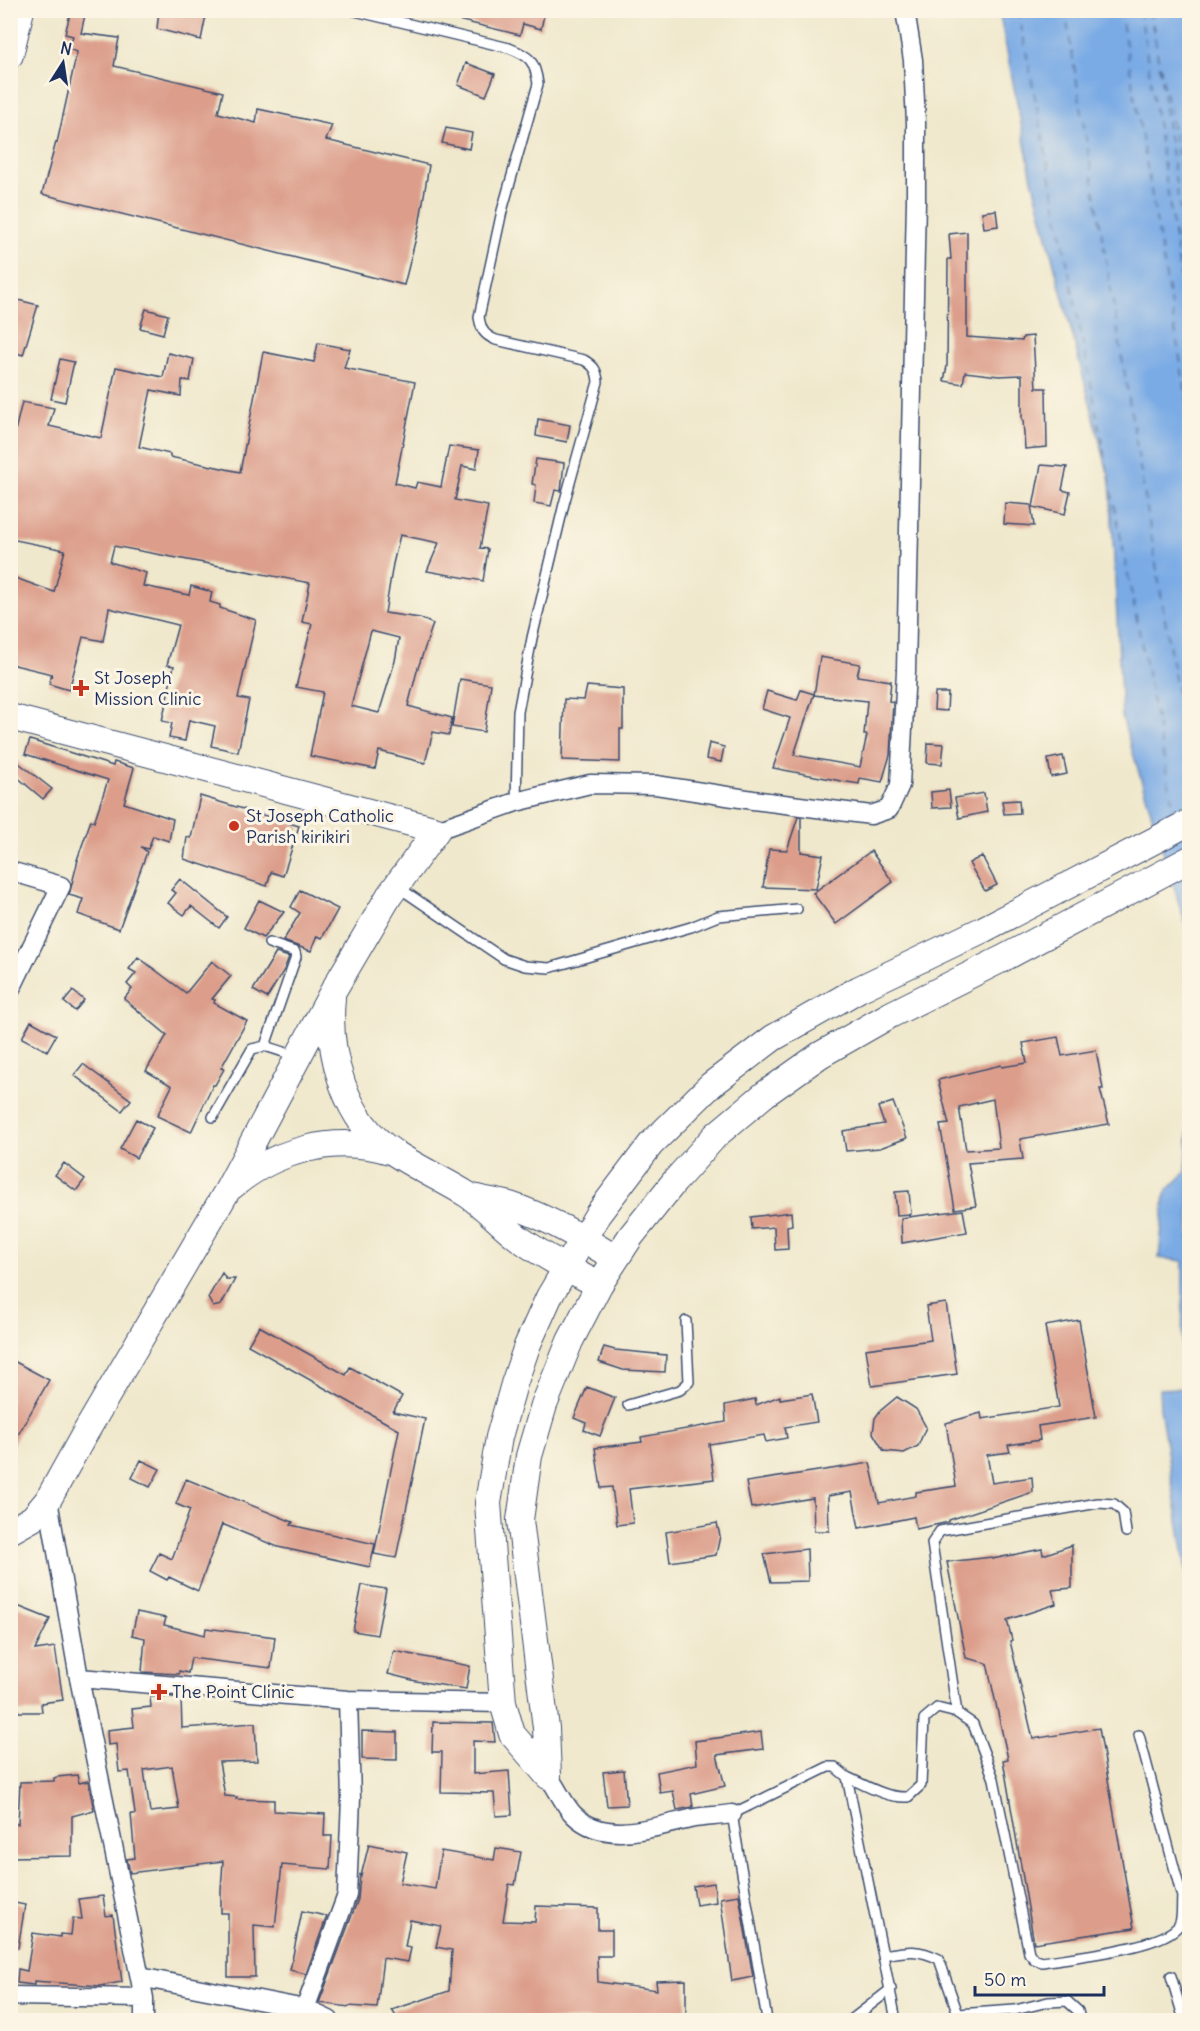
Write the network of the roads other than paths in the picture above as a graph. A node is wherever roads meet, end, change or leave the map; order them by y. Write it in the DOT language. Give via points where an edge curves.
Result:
graph roads {
  1 [pos="21,10"];
  2 [pos="351,10"];
  3 [pos="905,10"];
  4 [pos="10,55"];
  5 [pos="10,717"];
  6 [pos="516,802"];
  7 [pos="1190,822"];
  8 [pos="437,830"];
  9 [pos="1190,859"];
  10 [pos="10,871"];
  11 [pos="396,885"];
  12 [pos="797,909"];
  13 [pos="269,943"];
  14 [pos="333,991"];
  15 [pos="10,992"];
  16 [pos="265,1046"];
  17 [pos="298,1057"];
  18 [pos="213,1117"];
  19 [pos="392,1152"];
  20 [pos="226,1191"];
  21 [pos="470,1196"];
  22 [pos="583,1239"];
  23 [pos="615,1258"];
  24 [pos="565,1267"];
  25 [pos="599,1285"];
  26 [pos="686,1321"];
  27 [pos="628,1405"];
  28 [pos="48,1500"];
  29 [pos="10,1531"];
  30 [pos="1126,1532"];
  31 [pos="79,1678"];
  32 [pos="348,1700"];
  33 [pos="502,1703"];
  34 [pos="957,1713"];
  35 [pos="1139,1735"];
  36 [pos="548,1776"];
  37 [pos="847,1777"];
  38 [pos="732,1814"];
  39 [pos="883,1955"];
  40 [pos="1171,1976"];
  41 [pos="140,1977"];
  42 [pos="891,1989"];
  43 [pos="10,1996"];
  44 [pos="144,1998"];
  45 [pos="305,2008"];
  46 [pos="1015,2010"];
  47 [pos="958,2017"];
  48 [pos="144,2020"];
  49 [pos="329,2020"];
  50 [pos="767,2020"];
  51 [pos="851,2020"];
  52 [pos="896,2020"];
  53 [pos="1017,2020"];
  54 [pos="1080,2020"];
  55 [pos="1184,2020"];
  1 -- 4 [label="main road"];
  2 -- 6 [label="lane" via="509,48 526,55 536,68 538,84 502,211 480,327 486,336 496,340 584,360 597,372 598,382 531,638 518,712"];
  3 -- 6 [label="street" via="913,60 916,201 906,671 900,785 889,809 871,815 656,785 590,784"];
  5 -- 8 [label="main road"];
  6 -- 8 [label="street"];
  7 -- 22 [label="main road" via="849,994 773,1038 711,1085 651,1144 615,1189"];
  8 -- 11 [label="main road"];
  9 -- 23 [label="main road" via="820,1055 716,1135"];
  10 -- 15 [label="street" via="61,886"];
  11 -- 12 [label="lane" via="504,959 549,968 691,927 718,915"];
  11 -- 14 [label="main road"];
  13 -- 16 [label="lane" via="295,952 296,957"];
  14 -- 17 [label="main road"];
  14 -- 19 [label="main road" via="330,1021 338,1070 360,1119 374,1138"];
  16 -- 17 [label="lane"];
  16 -- 18 [label="lane" via="252,1049"];
  17 -- 20 [label="main road"];
  19 -- 20 [label="main road" via="346,1144 293,1152 268,1161"];
  19 -- 21 [label="main road"];
  20 -- 28 [label="main road"];
  21 -- 22 [label="main road" via="525,1211"];
  21 -- 24 [label="main road" via="519,1239"];
  22 -- 23 [label="main road"];
  22 -- 24 [label="main road"];
  23 -- 25 [label="main road"];
  24 -- 25 [label="main road"];
  24 -- 33 [label="main road" via="536,1326 514,1384 499,1437 488,1503"];
  25 -- 36 [label="main road" via="570,1341 544,1405 529,1456 520,1520 546,1728"];
  26 -- 27 [label="lane" via="689,1382 680,1390"];
  28 -- 29 [label="main road" via="33,1518"];
  28 -- 31 [label="street"];
  30 -- 34 [label="lane" via="1123,1512 1114,1504 1098,1503 940,1531 932,1543"];
  31 -- 32 [label="street"];
  31 -- 41 [label="street"];
  32 -- 33 [label="street"];
  32 -- 45 [label="street" via="351,1798 347,1895"];
  33 -- 36 [label="main road" via="512,1734"];
  34 -- 35 [label="lane" via="973,1724 994,1779 1029,1953 1042,1962 1148,1943 1170,1934 1180,1923 1182,1897"];
  34 -- 37 [label="lane" via="937,1708 924,1719 921,1785 908,1797 883,1794"];
  36 -- 38 [label="street" via="574,1815 610,1832 639,1831"];
  37 -- 38 [label="lane" via="835,1767 828,1767"];
  37 -- 39 [label="lane"];
  38 -- 50 [label="lane"];
  39 -- 42 [label="lane"];
  39 -- 47 [label="lane" via="913,1950 939,1959"];
  40 -- 55 [label="lane"];
  41 -- 44 [label="street"];
  41 -- 45 [label="street"];
  42 -- 51 [label="lane"];
  42 -- 52 [label="lane"];
  43 -- 44 [label="street"];
  44 -- 48 [label="street"];
  45 -- 49 [label="street"];
  46 -- 47 [label="lane"];
  46 -- 53 [label="lane"];
  46 -- 54 [label="lane" via="1066,2001 1078,2011"];
}
